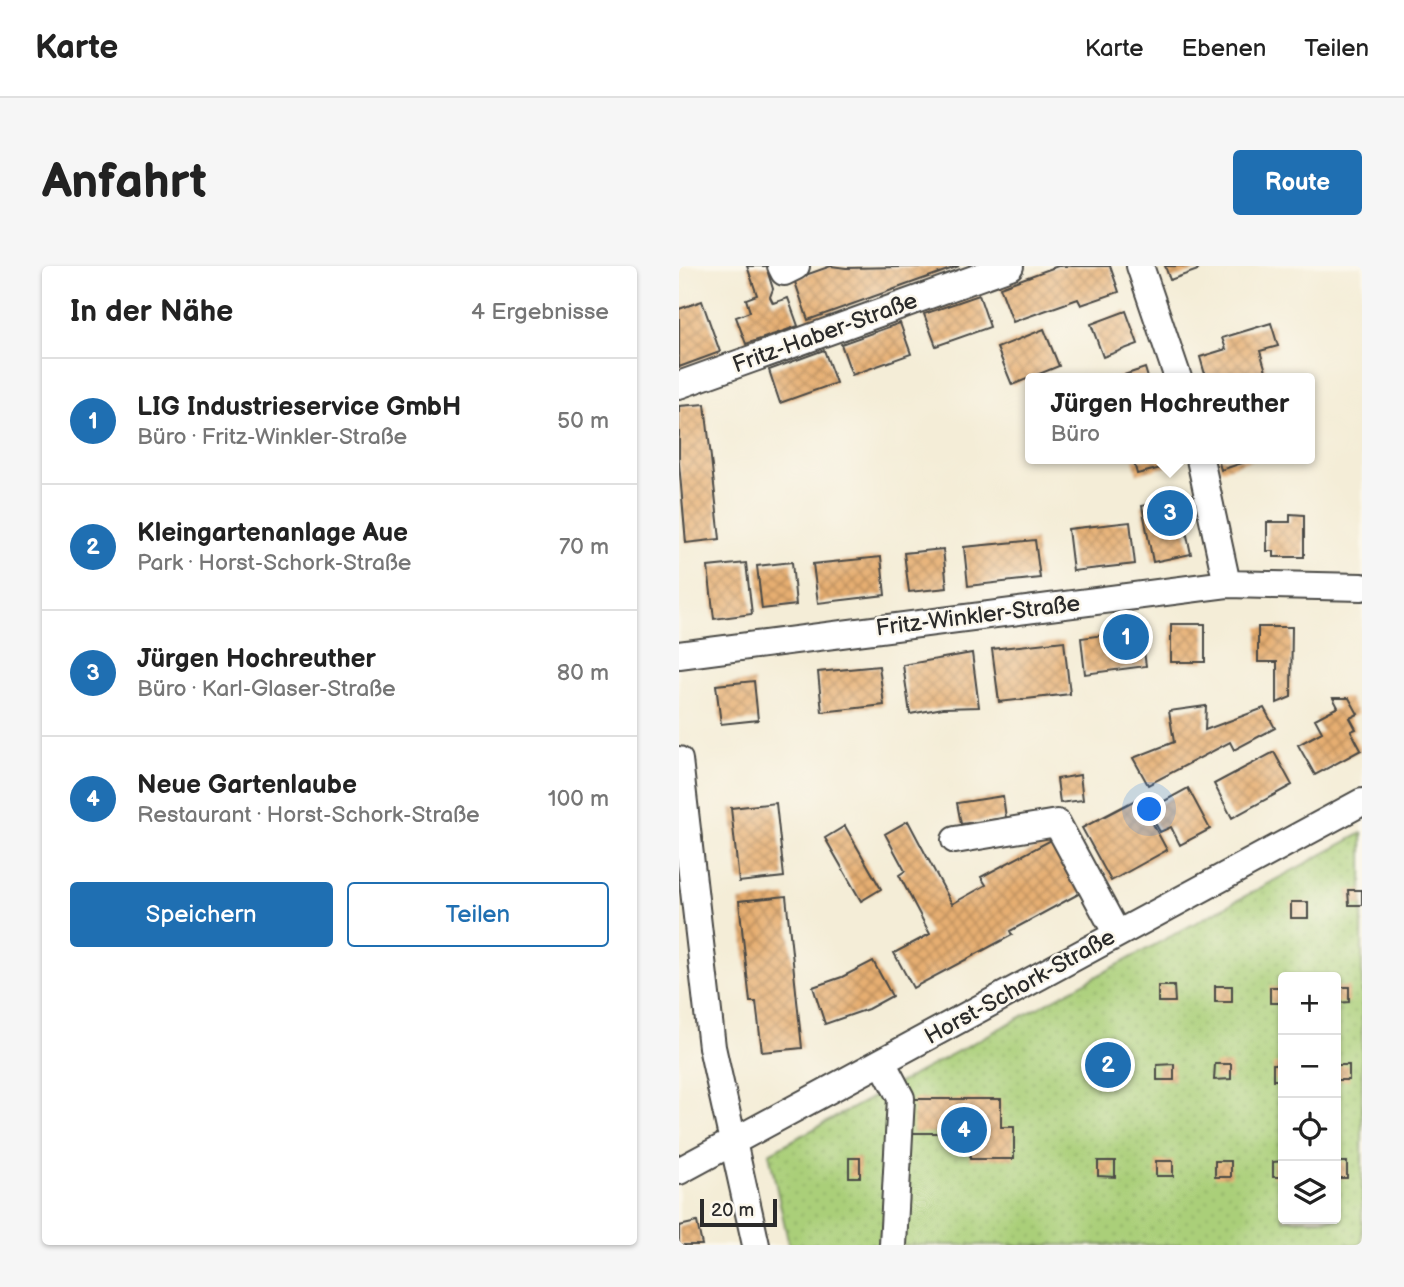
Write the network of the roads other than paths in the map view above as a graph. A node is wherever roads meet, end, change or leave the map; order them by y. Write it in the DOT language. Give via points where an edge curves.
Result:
graph roads {
  1 [pos="781,266"];
  2 [pos="796,266"];
  3 [pos="1010,266"];
  4 [pos="1140,266"];
  5 [pos="1176,373"];
  6 [pos="679,385"];
  7 [pos="1201,464"];
  8 [pos="1227,584"];
  9 [pos="1362,587"];
  10 [pos="679,656"];
  11 [pos="679,760"];
  12 [pos="1362,802"];
  13 [pos="954,840"];
  14 [pos="1117,934"];
  15 [pos="883,1062"];
  16 [pos="732,1141"];
  17 [pos="679,1171"];
  18 [pos="756,1245"];
  19 [pos="893,1245"];
  1 -- 2 [label="street" via="784,272"];
  3 -- 6 [label="street, Fritz-Haber-Straße"];
  4 -- 5 [label="street"];
  7 -- 8 [label="street"];
  8 -- 9 [label="street, Fritz-Winkler-Straße"];
  8 -- 10 [label="street, Fritz-Winkler-Straße"];
  11 -- 16 [label="street" via="712,1047"];
  12 -- 14 [label="street, Horst-Schork-Straße"];
  13 -- 14 [label="street" via="1057,823"];
  14 -- 15 [label="street, Horst-Schork-Straße"];
  15 -- 16 [label="street, Horst-Schork-Straße"];
  15 -- 19 [label="street" via="901,1098"];
  16 -- 17 [label="street, Horst-Schork-Straße"];
  16 -- 18 [label="street"];
}
